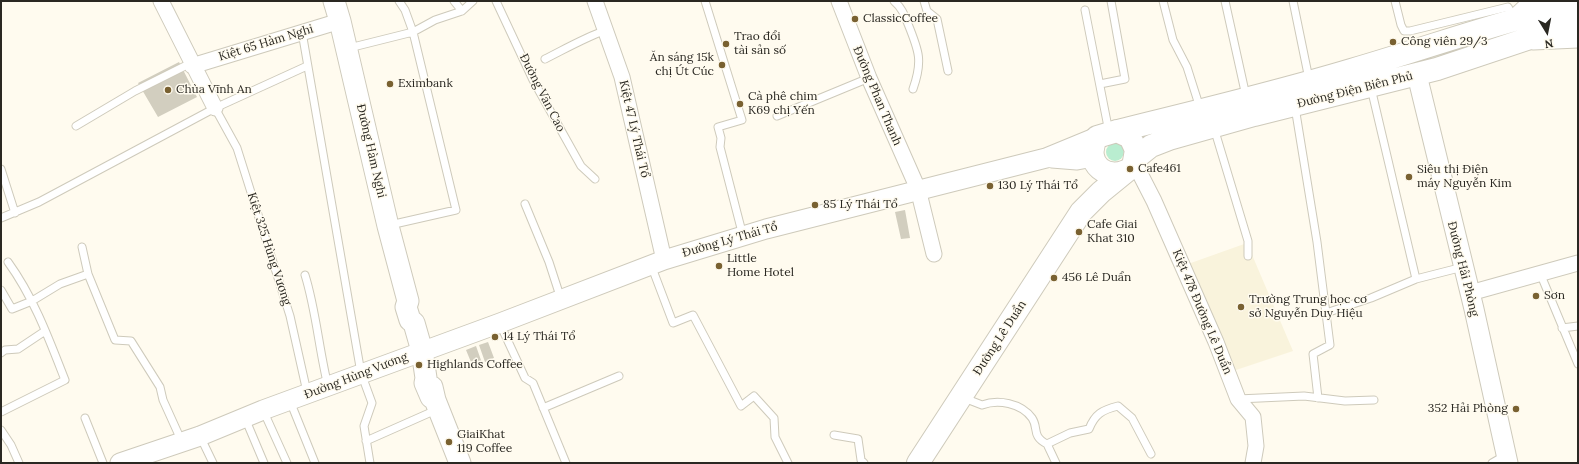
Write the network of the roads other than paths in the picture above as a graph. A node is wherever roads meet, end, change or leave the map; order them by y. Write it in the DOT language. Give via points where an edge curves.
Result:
graph roads {
  1 [pos="161,1"];
  2 [pos="334,1"];
  3 [pos="399,1"];
  4 [pos="454,1"];
  5 [pos="473,1"];
  6 [pos="496,1"];
  7 [pos="596,1"];
  8 [pos="706,1"];
  9 [pos="839,1"];
  10 [pos="894,1"];
  11 [pos="924,1"];
  12 [pos="1111,1"];
  13 [pos="1163,1"];
  14 [pos="1225,1"];
  15 [pos="1293,1"];
  16 [pos="1395,1"];
  17 [pos="1534,1"];
  18 [pos="1578,3"];
  19 [pos="1084,10"];
  20 [pos="462,11"];
  21 [pos="1515,19"];
  22 [pos="340,21"];
  23 [pos="1578,22"];
  24 [pos="606,30"];
  25 [pos="302,32"];
  26 [pos="413,32"];
  27 [pos="1578,38"];
  28 [pos="1528,40"];
  29 [pos="347,49"];
  30 [pos="545,59"];
  31 [pos="192,64"];
  32 [pos="307,66"];
  33 [pos="948,72"];
  34 [pos="1417,75"];
  35 [pos="869,78"];
  36 [pos="1310,82"];
  37 [pos="1100,84"];
  38 [pos="1371,86"];
  39 [pos="913,90"];
  40 [pos="1247,98"];
  41 [pos="1294,105"];
  42 [pos="215,108"];
  43 [pos="777,116"];
  44 [pos="1207,118"];
  45 [pos="76,126"];
  46 [pos="1102,144"];
  47 [pos="1133,163"];
  48 [pos="1,169"];
  49 [pos="595,179"];
  50 [pos="918,189"];
  51 [pos="525,204"];
  52 [pos="1081,212"];
  53 [pos="15,213"];
  54 [pos="1,218"];
  55 [pos="388,226"];
  56 [pos="743,236"];
  57 [pos="82,247"];
  58 [pos="934,254"];
  59 [pos="1248,256"];
  60 [pos="8,262"];
  61 [pos="657,262"];
  62 [pos="1578,263"];
  63 [pos="1463,267"];
  64 [pos="1540,273"];
  65 [pos="88,274"];
  66 [pos="305,275"];
  67 [pos="1416,279"];
  68 [pos="1,290"];
  69 [pos="1470,293"];
  70 [pos="562,299"];
  71 [pos="32,300"];
  72 [pos="1326,313"];
  73 [pos="500,323"];
  74 [pos="1578,326"];
  75 [pos="1562,328"];
  76 [pos="45,331"];
  77 [pos="422,351"];
  78 [pos="1,353"];
  79 [pos="1578,364"];
  80 [pos="361,373"];
  81 [pos="619,376"];
  82 [pos="328,386"];
  83 [pos="299,397"];
  84 [pos="962,397"];
  85 [pos="1318,398"];
  86 [pos="1238,399"];
  87 [pos="1374,400"];
  88 [pos="437,404"];
  89 [pos="543,408"];
  90 [pos="263,410"];
  91 [pos="1,412"];
  92 [pos="85,418"];
  93 [pos="245,418"];
  94 [pos="1,430"];
  95 [pos="834,435"];
  96 [pos="200,436"];
  97 [pos="366,441"];
  98 [pos="182,442"];
  99 [pos="1047,444"];
  100 [pos="1151,454"];
  101 [pos="1502,460"];
  102 [pos="130,461"];
  103 [pos="19,463"];
  104 [pos="103,463"];
  105 [pos="213,463"];
  106 [pos="264,463"];
  107 [pos="287,463"];
  108 [pos="315,463"];
  109 [pos="370,463"];
  110 [pos="460,463"];
  111 [pos="566,463"];
  112 [pos="788,463"];
  113 [pos="864,463"];
  114 [pos="918,463"];
  115 [pos="1056,463"];
  116 [pos="1253,463"];
  1 -- 31 [label="street"];
  2 -- 22 [label="main road, Đường Hàm Nghi"];
  3 -- 26 [label="lane"];
  4 -- 20 [label="lane"];
  5 -- 20 [label="lane"];
  6 -- 49 [label="lane, Đường Văn Cao" via="533,80 581,166"];
  7 -- 24 [label="street, Kiệt 47 Lý Thái Tổ"];
  8 -- 56 [label="lane" via="742,120 718,126 720,147"];
  9 -- 35 [label="street, Đường Phan Thanh"];
  10 -- 39 [label="lane" via="902,7 917,43 919,74"];
  11 -- 33 [label="lane" via="927,11 937,19"];
  12 -- 37 [label="lane" via="1125,79"];
  13 -- 44 [label="lane" via="1173,40"];
  14 -- 40 [label="lane"];
  15 -- 36 [label="lane"];
  16 -- 21 [label="lane" via="1404,31 1508,7"];
  17 -- 21 [label="street, Đường Điện Biên Phủ"];
  18 -- 21 [label="main road"];
  19 -- 37 [label="lane"];
  20 -- 26 [label="lane" via="435,20"];
  21 -- 36 [label="main road, Đường Điện Biên Phủ"];
  22 -- 25 [label="street, Kiệt 65 Hàm Nghi"];
  22 -- 29 [label="main road, Đường Hàm Nghi"];
  23 -- 28 [label="main road"];
  24 -- 30 [label="lane"];
  24 -- 61 [label="street, Kiệt 47 Lý Thái Tổ" via="622,77"];
  25 -- 31 [label="street, Kiệt 65 Hàm Nghi"];
  25 -- 32 [label="lane"];
  26 -- 29 [label="lane"];
  26 -- 55 [label="lane" via="456,210"];
  27 -- 28 [label="street, Đường Điện Biên Phủ"];
  28 -- 34 [label="main road, Đường Điện Biên Phủ"];
  29 -- 55 [label="main road, Đường Hàm Nghi"];
  31 -- 42 [label="street"];
  31 -- 45 [label="lane" via="135,91"];
  32 -- 42 [label="lane"];
  32 -- 80 [label="lane"];
  34 -- 38 [label="main road, Đường Điện Biên Phủ"];
  34 -- 63 [label="street, Đường Hải Phòng"];
  35 -- 43 [label="lane"];
  35 -- 50 [label="street, Đường Phan Thanh"];
  36 -- 40 [label="main road, Đường Điện Biên Phủ"];
  37 -- 46 [label="lane"];
  38 -- 41 [label="main road, Đường Điện Biên Phủ"];
  38 -- 67 [label="lane"];
  40 -- 44 [label="main road, Đường Điện Biên Phủ"];
  41 -- 44 [label="main road, Đường Điện Biên Phủ"];
  41 -- 72 [label="lane"];
  42 -- 53 [label="lane"];
  42 -- 83 [label="lane, Kiệt 325 Hùng Vương" via="237,148 290,316"];
  44 -- 46 [label="main road, Đường Điện Biên Phủ"];
  44 -- 47 [label="main road, Đường Điện Biên Phủ" via="1151,146"];
  44 -- 59 [label="lane" via="1248,241"];
  46 -- 47 [label="main road" via="1130,137 1134,143"];
  46 -- 47 [label="main road" via="1103,171 1116,174"];
  46 -- 50 [label="street, Đường Lý Thái Tổ"];
  46 -- 52 [label="main road, Đường Lê Duẩn"];
  47 -- 52 [label="main road, Đường Lê Duẩn"];
  47 -- 86 [label="street, Kiệt 478 Đường Lê Duẩn" via="1154,201 1216,342"];
  48 -- 53 [label="lane"];
  50 -- 56 [label="street, Đường Lý Thái Tổ"];
  50 -- 58 [label="street, Đường Phan Thanh"];
  51 -- 70 [label="lane"];
  52 -- 84 [label="main road, Đường Lê Duẩn"];
  53 -- 54 [label="lane"];
  55 -- 77 [label="main road, Đường Hàm Nghi" via="408,301 414,304 417,318 414,323"];
  56 -- 61 [label="street, Đường Lý Thái Tổ"];
  57 -- 65 [label="lane"];
  60 -- 71 [label="lane"];
  61 -- 70 [label="street, Đường Lý Thái Tổ"];
  61 -- 112 [label="lane" via="673,323 693,315 741,406 754,396 774,418 775,437"];
  62 -- 64 [label="street"];
  63 -- 67 [label="lane"];
  63 -- 69 [label="street, Đường Hải Phòng"];
  64 -- 69 [label="street"];
  64 -- 75 [label="lane"];
  65 -- 71 [label="lane" via="60,284"];
  65 -- 98 [label="lane" via="115,340 132,341 160,387 162,400"];
  66 -- 82 [label="lane"];
  67 -- 72 [label="lane"];
  68 -- 71 [label="lane" via="12,309"];
  69 -- 101 [label="street, Đường Hải Phòng"];
  70 -- 73 [label="street, Đường Lý Thái Tổ"];
  71 -- 76 [label="lane"];
  72 -- 85 [label="lane" via="1330,345 1312,354"];
  73 -- 77 [label="street, Đường Lý Thái Tổ"];
  73 -- 89 [label="lane" via="524,378 533,383"];
  74 -- 75 [label="lane"];
  75 -- 79 [label="lane"];
  76 -- 78 [label="lane" via="18,349 5,350"];
  76 -- 91 [label="lane" via="65,380"];
  77 -- 80 [label="street, Đường Hùng Vương"];
  77 -- 88 [label="main road, Đường Hàm Nghi" via="425,383"];
  80 -- 82 [label="street, Đường Hùng Vương"];
  80 -- 97 [label="lane" via="372,403 364,426"];
  81 -- 89 [label="lane"];
  82 -- 83 [label="street, Đường Hùng Vương"];
  83 -- 90 [label="street, Đường Hùng Vương"];
  83 -- 108 [label="lane, Đường Hùng Vương"];
  84 -- 99 [label="lane" via="982,405 993,401 1017,407 1031,417 1035,424 1034,430"];
  84 -- 114 [label="main road, Đường Lê Duẩn"];
  85 -- 86 [label="lane" via="1304,396"];
  85 -- 87 [label="lane" via="1345,401"];
  86 -- 116 [label="street, Kiệt 478 Đường Lê Duẩn" via="1253,417 1256,446"];
  88 -- 97 [label="lane"];
  88 -- 110 [label="main road, Đường Hàm Nghi"];
  89 -- 111 [label="lane"];
  90 -- 93 [label="street, Đường Hùng Vương"];
  90 -- 107 [label="lane"];
  92 -- 104 [label="lane"];
  93 -- 96 [label="street, Đường Hùng Vương"];
  93 -- 106 [label="lane"];
  94 -- 103 [label="lane" via="12,445"];
  95 -- 113 [label="lane" via="858,439 860,460"];
  96 -- 98 [label="street, Đường Hùng Vương"];
  96 -- 105 [label="lane"];
  97 -- 109 [label="lane"];
  98 -- 102 [label="street, Đường Hùng Vương"];
  99 -- 100 [label="lane" via="1070,433 1089,429 1094,418 1103,410 1118,406 1132,418"];
  99 -- 115 [label="lane"];
}
